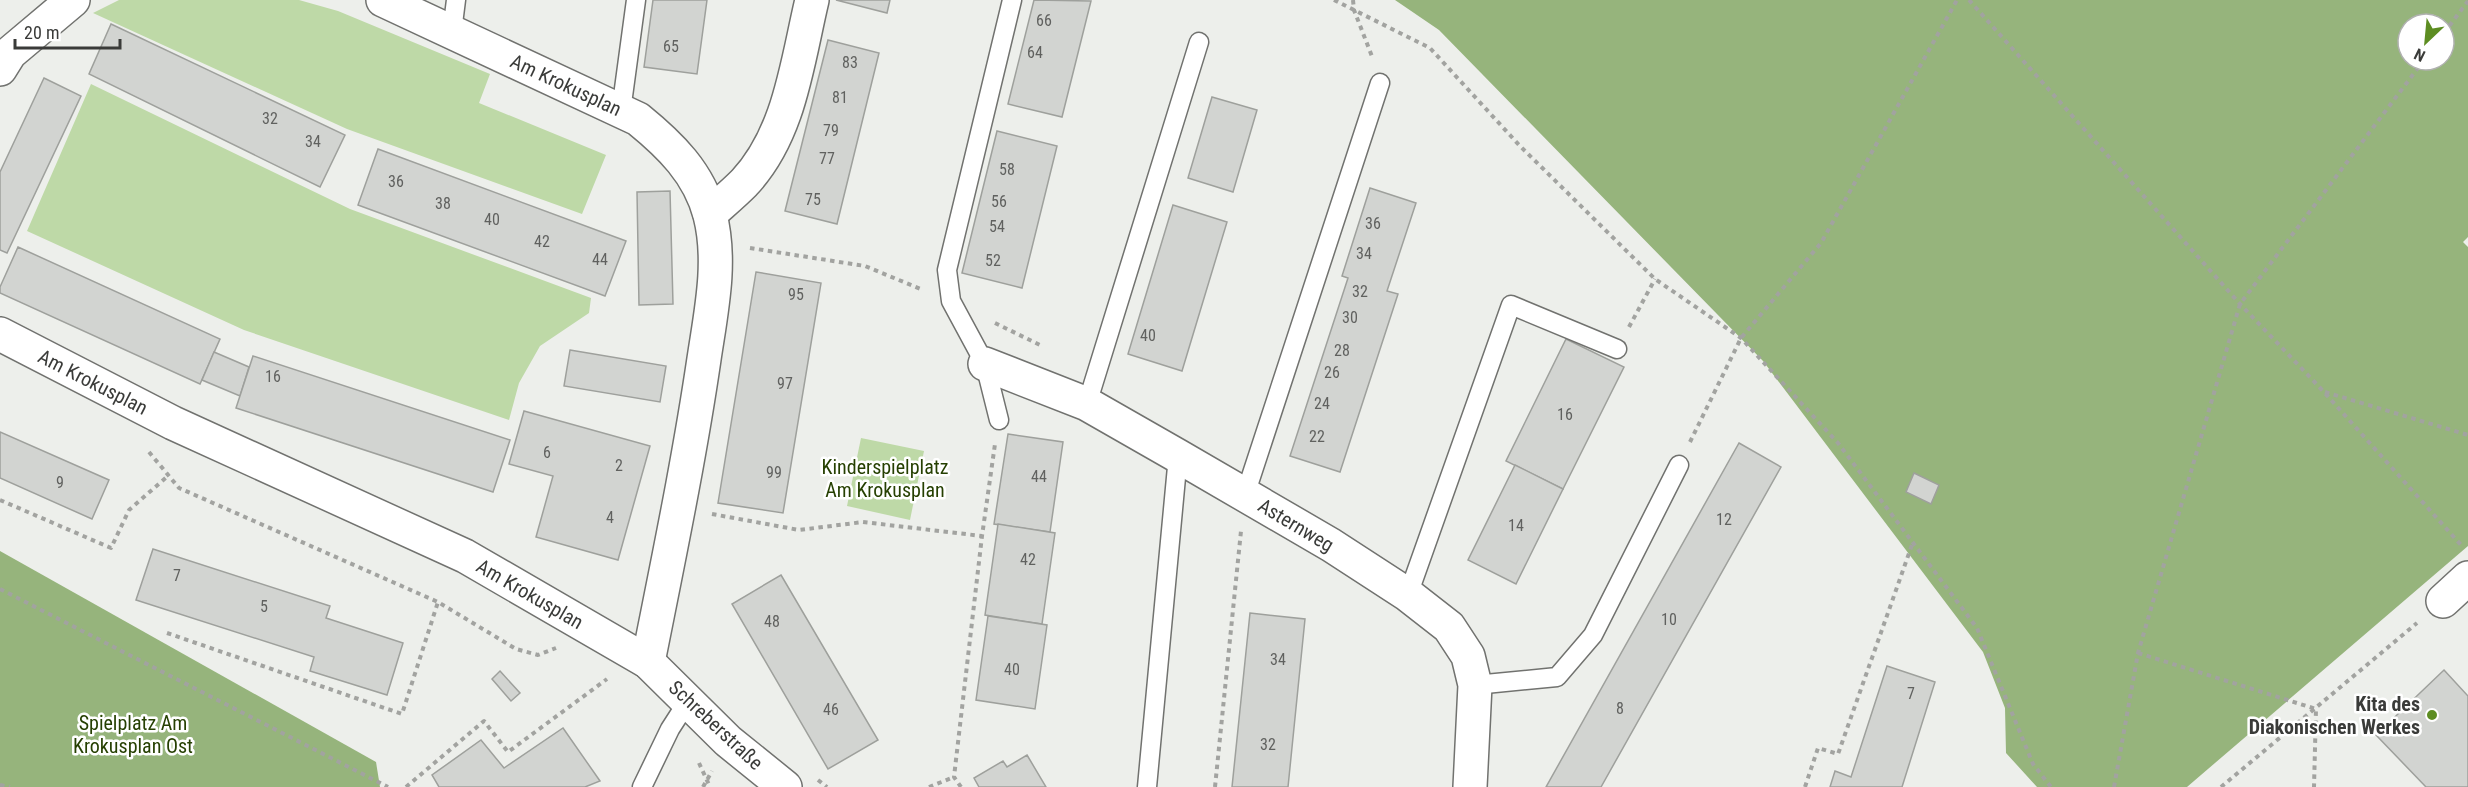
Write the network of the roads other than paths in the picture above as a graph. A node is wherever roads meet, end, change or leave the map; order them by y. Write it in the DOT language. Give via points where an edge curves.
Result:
graph roads {
  1 [pos="73,0"];
  2 [pos="383,0"];
  3 [pos="456,0"];
  4 [pos="636,0"];
  5 [pos="812,0"];
  6 [pos="1012,0"];
  7 [pos="452,32"];
  8 [pos="1199,42"];
  9 [pos="0,69"];
  10 [pos="1380,83"];
  11 [pos="621,111"];
  12 [pos="710,214"];
  13 [pos="0,334"];
  14 [pos="1617,349"];
  15 [pos="985,364"];
  16 [pos="1087,404"];
  17 [pos="999,420"];
  18 [pos="1178,456"];
  19 [pos="1679,465"];
  20 [pos="1245,495"];
  21 [pos="2468,578"];
  22 [pos="1408,595"];
  23 [pos="2443,601"];
  24 [pos="648,662"];
  25 [pos="1475,685"];
  26 [pos="688,701"];
  27 [pos="797,780"];
  28 [pos="642,787"];
  29 [pos="1147,787"];
  30 [pos="1470,787"];
  1 -- 9 [label="street" via="10,53"];
  2 -- 7 [label="street, Am Krokusplan"];
  3 -- 7 [label="lane"];
  4 -- 11 [label="lane"];
  5 -- 12 [label="street" via="784,116 766,152 744,182"];
  6 -- 15 [label="lane" via="946,270 951,301"];
  7 -- 11 [label="street, Am Krokusplan"];
  8 -- 16 [label="lane"];
  10 -- 20 [label="lane"];
  11 -- 12 [label="street, Am Krokusplan" via="638,119 668,144 693,174"];
  12 -- 24 [label="street, Am Krokusplan" via="715,283 696,413"];
  13 -- 24 [label="street, Am Krokusplan" via="173,423 465,556"];
  14 -- 22 [label="lane" via="1511,306"];
  15 -- 16 [label="street, Asternweg"];
  15 -- 17 [label="lane"];
  16 -- 18 [label="street, Asternweg"];
  18 -- 20 [label="street, Asternweg"];
  18 -- 29 [label="lane"];
  19 -- 25 [label="lane" via="1593,635 1557,677"];
  20 -- 22 [label="street, Asternweg"];
  21 -- 23 [label="street"];
  22 -- 25 [label="street, Asternweg" via="1449,627 1468,656"];
  24 -- 26 [label="street, Schreberstraße"];
  25 -- 30 [label="street, Asternweg"];
  26 -- 27 [label="street, Schreberstraße" via="728,741"];
  26 -- 28 [label="lane"];
}
